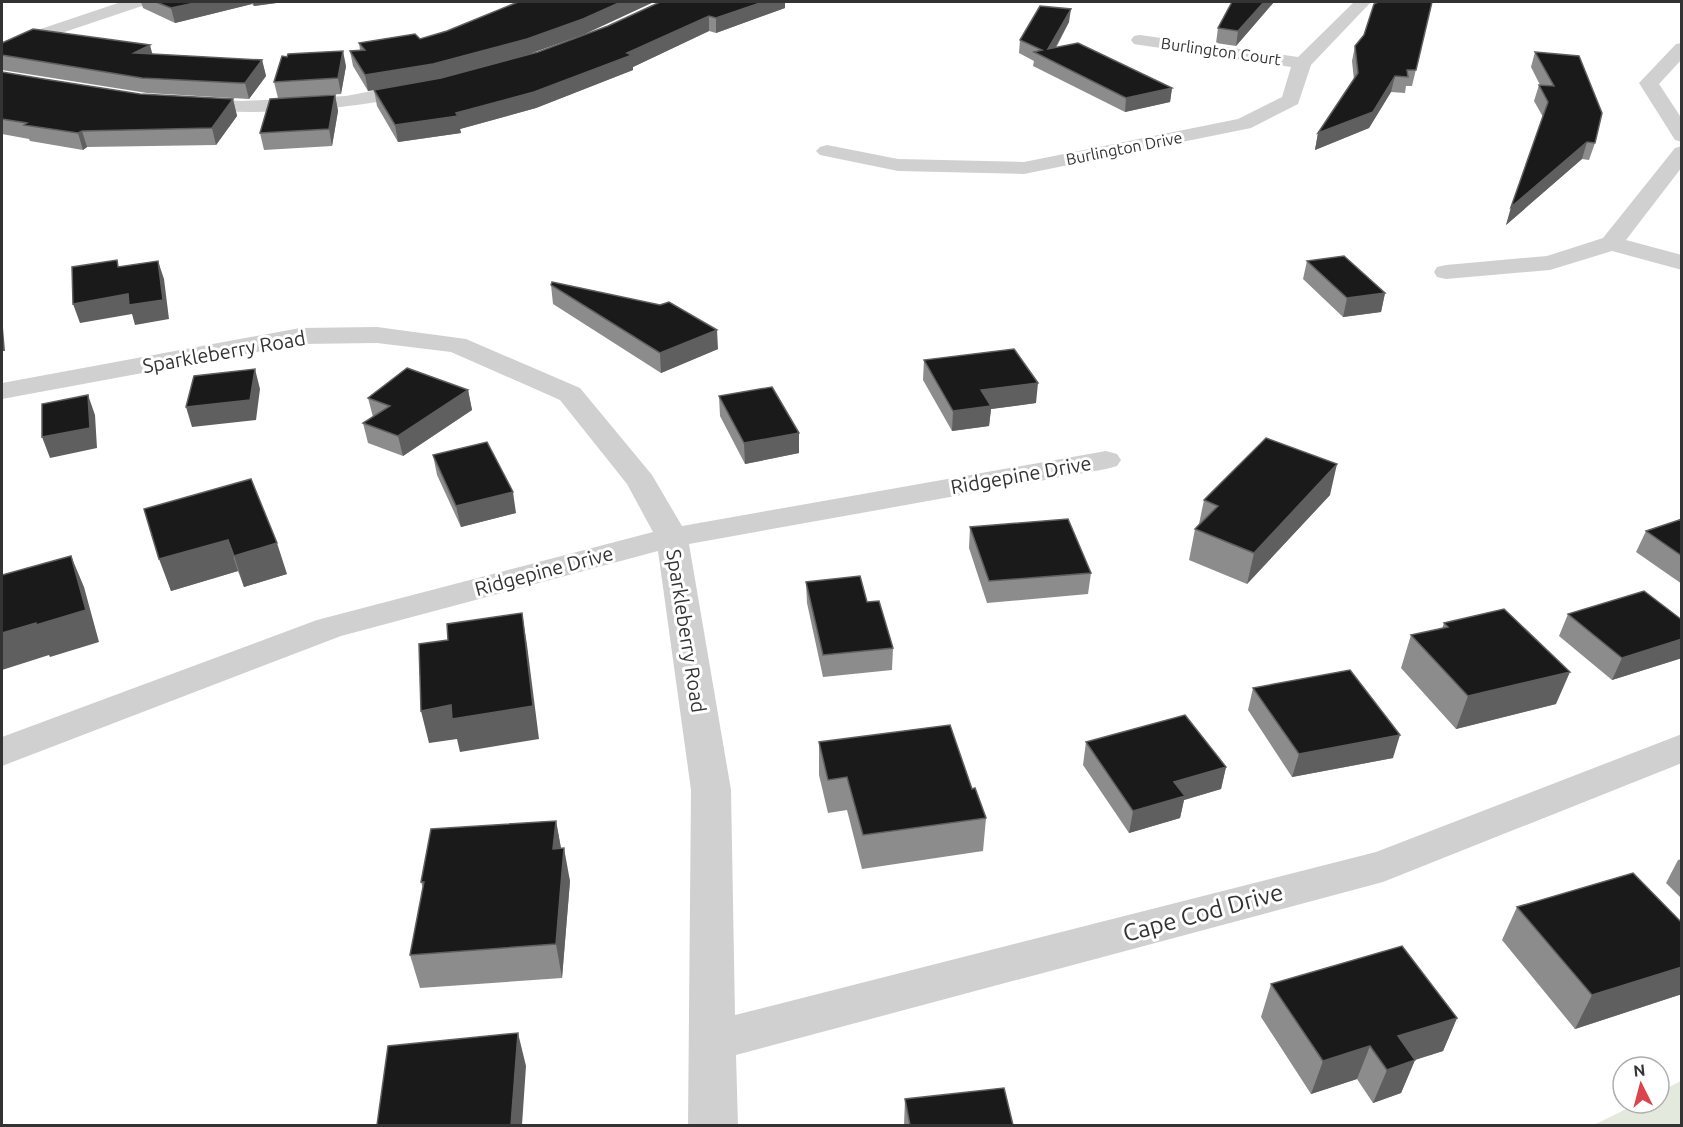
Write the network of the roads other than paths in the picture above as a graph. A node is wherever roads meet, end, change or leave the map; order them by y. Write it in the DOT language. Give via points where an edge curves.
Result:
graph roads {
  1 [pos="136,2"];
  2 [pos="1363,2"];
  3 [pos="1140,40"];
  4 [pos="2,48"];
  5 [pos="1682,48"];
  6 [pos="1302,63"];
  7 [pos="438,85"];
  8 [pos="175,103"];
  9 [pos="1682,136"];
  10 [pos="827,151"];
  11 [pos="1682,152"];
  12 [pos="1611,243"];
  13 [pos="1682,263"];
  14 [pos="1446,272"];
  15 [pos="2,392"];
  16 [pos="1106,460"];
  17 [pos="672,537"];
  18 [pos="1682,748"];
  19 [pos="2,752"];
  20 [pos="712,1041"];
  21 [pos="713,1125"];
  1 -- 4 [label="street"];
  2 -- 6 [label="street, Burlington Drive"];
  3 -- 6 [label="street, Burlington Court"];
  5 -- 9 [label="street" via="1649,83"];
  6 -- 10 [label="street, Burlington Drive" via="1291,100 1244,124 1024,168 898,165"];
  7 -- 8 [label="street" via="346,102 242,107"];
  11 -- 12 [label="street"];
  12 -- 13 [label="street"];
  12 -- 14 [label="street" via="1550,263"];
  15 -- 17 [label="street, Sparkleberry Road" via="300,336 377,335 457,345 570,393 641,481"];
  16 -- 17 [label="street, Ridgepine Drive"];
  17 -- 19 [label="street, Ridgepine Drive" via="329,628"];
  17 -- 20 [label="street, Sparkleberry Road" via="711,790"];
  18 -- 20 [label="street, Cape Cod Drive" via="1383,866"];
  20 -- 21 [label="street, Sparkleberry Road"];
}
